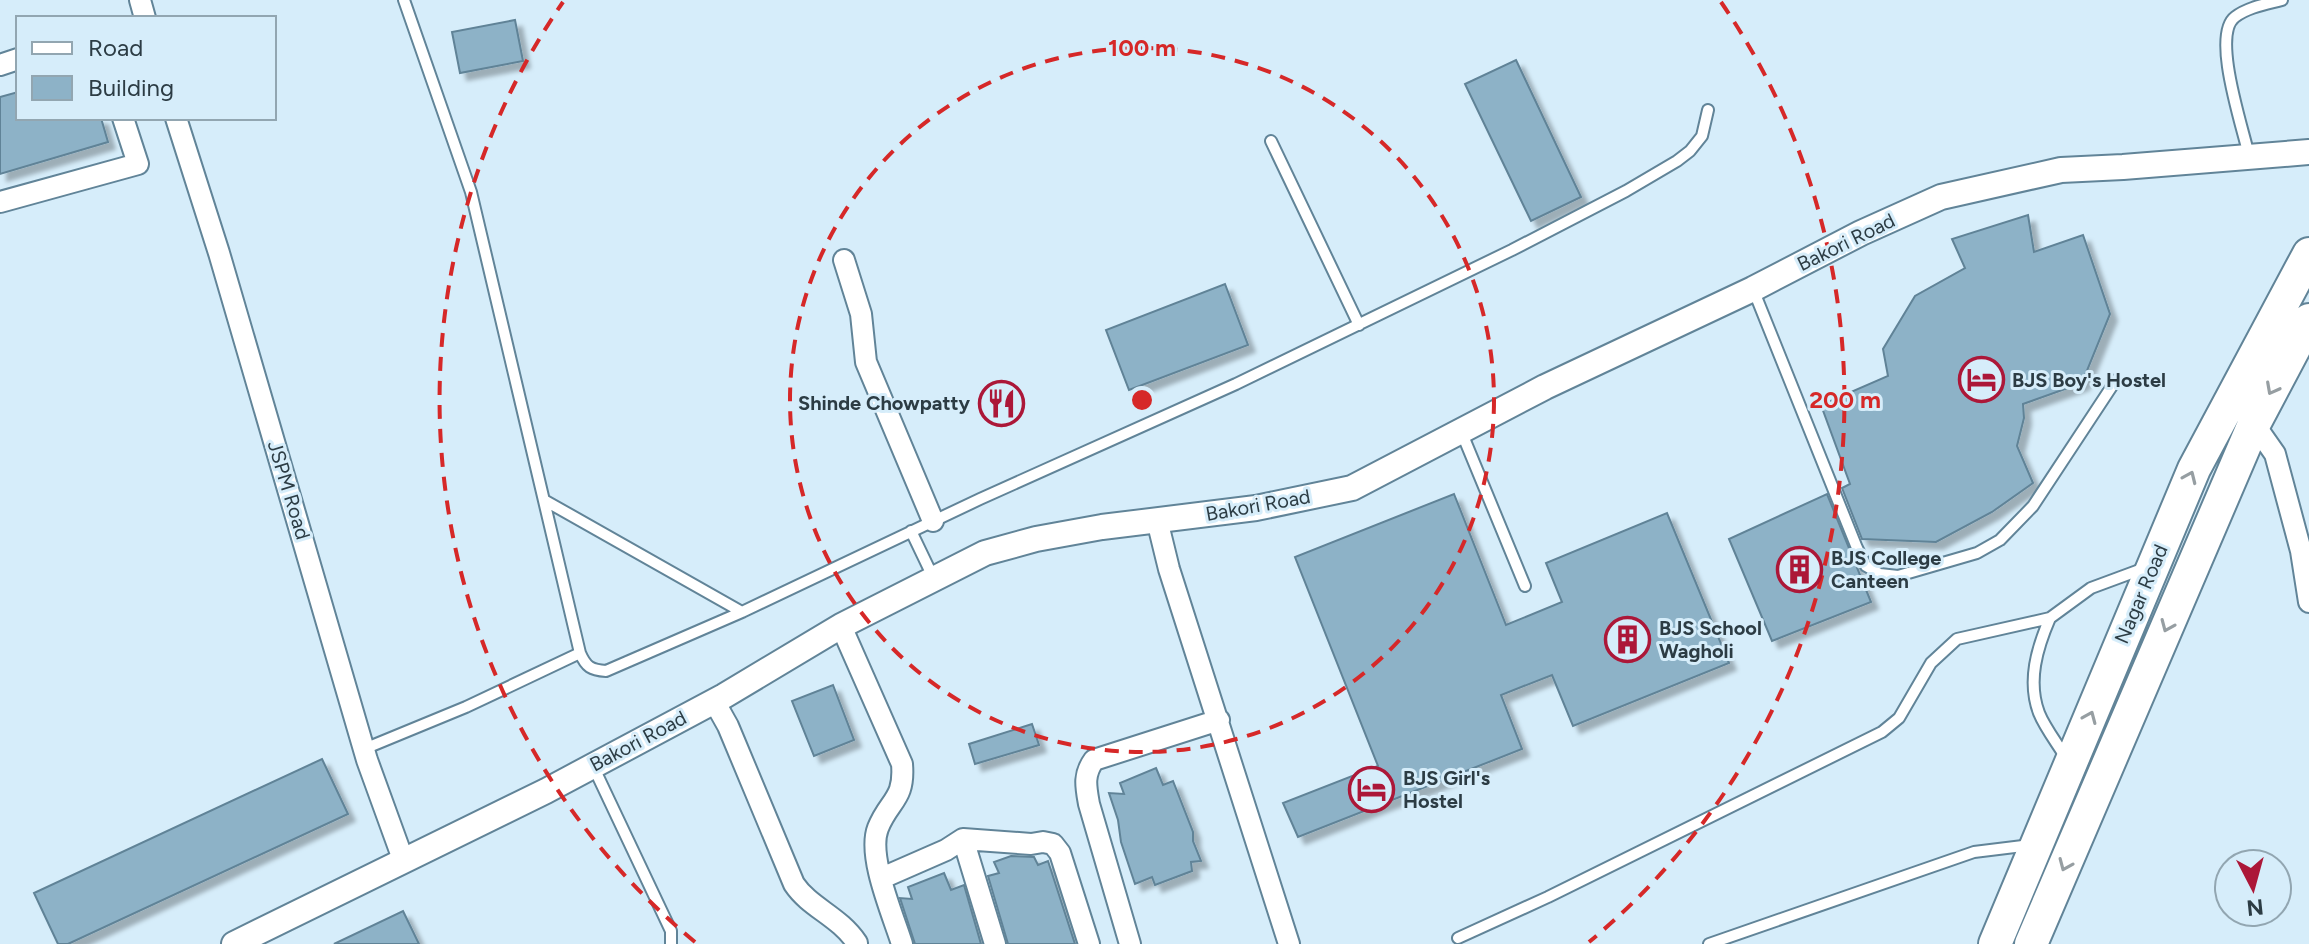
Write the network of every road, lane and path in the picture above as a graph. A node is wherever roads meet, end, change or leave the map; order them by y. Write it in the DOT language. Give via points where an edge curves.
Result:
graph roads {
  1 [pos="404,0"];
  2 [pos="2282,0"];
  3 [pos="1708,110"];
  4 [pos="124,120"];
  5 [pos="177,120"];
  6 [pos="1271,141"];
  7 [pos="2309,152"];
  8 [pos="2249,156"];
  9 [pos="0,202"];
  10 [pos="2309,254"];
  11 [pos="844,260"];
  12 [pos="1753,289"];
  13 [pos="2309,320"];
  14 [pos="1359,325"];
  15 [pos="2116,380"];
  16 [pos="2254,424"];
  17 [pos="1461,431"];
  18 [pos="544,500"];
  19 [pos="1157,520"];
  20 [pos="933,521"];
  21 [pos="911,531"];
  22 [pos="2154,564"];
  23 [pos="934,579"];
  24 [pos="1525,586"];
  25 [pos="2309,602"];
  26 [pos="742,612"];
  27 [pos="2050,618"];
  28 [pos="841,626"];
  29 [pos="580,653"];
  30 [pos="714,701"];
  31 [pos="1219,720"];
  32 [pos="364,749"];
  33 [pos="592,765"];
  34 [pos="2070,765"];
  35 [pos="963,839"];
  36 [pos="2037,844"];
  37 [pos="404,862"];
  38 [pos="882,878"];
  39 [pos="1458,938"];
  40 [pos="857,943"];
  41 [pos="234,944"];
  42 [pos="671,944"];
  43 [pos="902,944"];
  44 [pos="995,944"];
  45 [pos="1089,944"];
  46 [pos="1130,944"];
  47 [pos="1289,944"];
  48 [pos="1709,944"];
  49 [pos="1995,944"];
  50 [pos="2031,944"];
  1 -- 18 [label="lane" via="471,192"];
  2 -- 8 [label="lane" via="2233,18 2225,30"];
  3 -- 14 [label="lane" via="1702,136 1677,161 1601,205"];
  4 -- 9 [label="street" via="138,164"];
  5 -- 32 [label="street, JSPM Road"];
  6 -- 14 [label="lane"];
  7 -- 8 [label="street, Bakori Road"];
  8 -- 12 [label="street, Bakori Road" via="2061,170 1941,197"];
  22 -- 10 [label="highway, Nagar Road, one-way" via="2194,469"];
  11 -- 20 [label="street" via="861,314 866,362"];
  12 -- 15 [label="lane" via="1857,548 1866,566 1880,574 1898,576 1977,553 2000,540 2033,506"];
  12 -- 17 [label="street, Bakori Road"];
  13 -- 16 [label="highway, Nagar Road, one-way"];
  14 -- 20 [label="lane"];
  16 -- 25 [label="street" via="2275,454"];
  16 -- 50 [label="highway, Nagar Road, one-way"];
  17 -- 19 [label="street, Bakori Road" via="1352,488 1256,508"];
  17 -- 24 [label="lane"];
  18 -- 26 [label="lane"];
  18 -- 29 [label="lane"];
  19 -- 23 [label="street, Bakori Road" via="1036,539 985,553"];
  19 -- 31 [label="street"];
  20 -- 21 [label="lane"];
  21 -- 23 [label="lane"];
  21 -- 26 [label="lane"];
  22 -- 27 [label="lane" via="2091,588"];
  34 -- 22 [label="highway, Nagar Road, one-way"];
  23 -- 28 [label="street, Bakori Road"];
  26 -- 29 [label="lane" via="606,671 585,665"];
  27 -- 34 [label="lane" via="2033,679 2039,712"];
  27 -- 39 [label="lane" via="1957,639 1931,663 1899,718 1882,732"];
  28 -- 30 [label="street, Bakori Road"];
  28 -- 38 [label="street" via="902,764 903,782 878,828 875,847"];
  29 -- 32 [label="lane"];
  30 -- 33 [label="street, Bakori Road"];
  30 -- 40 [label="street" via="794,884 847,928"];
  31 -- 46 [label="street" via="1094,760 1087,770 1089,804"];
  31 -- 47 [label="street"];
  32 -- 37 [label="street, JSPM Road"];
  33 -- 37 [label="street, Bakori Road"];
  33 -- 42 [label="lane" via="671,931"];
  34 -- 36 [label="highway, Nagar Road"];
  35 -- 38 [label="street"];
  35 -- 44 [label="street"];
  35 -- 45 [label="street" via="1053,844"];
  36 -- 48 [label="lane" via="1974,852"];
  36 -- 49 [label="highway, Nagar Road"];
  37 -- 41 [label="street, Bakori Road"];
  38 -- 43 [label="street"];
}
